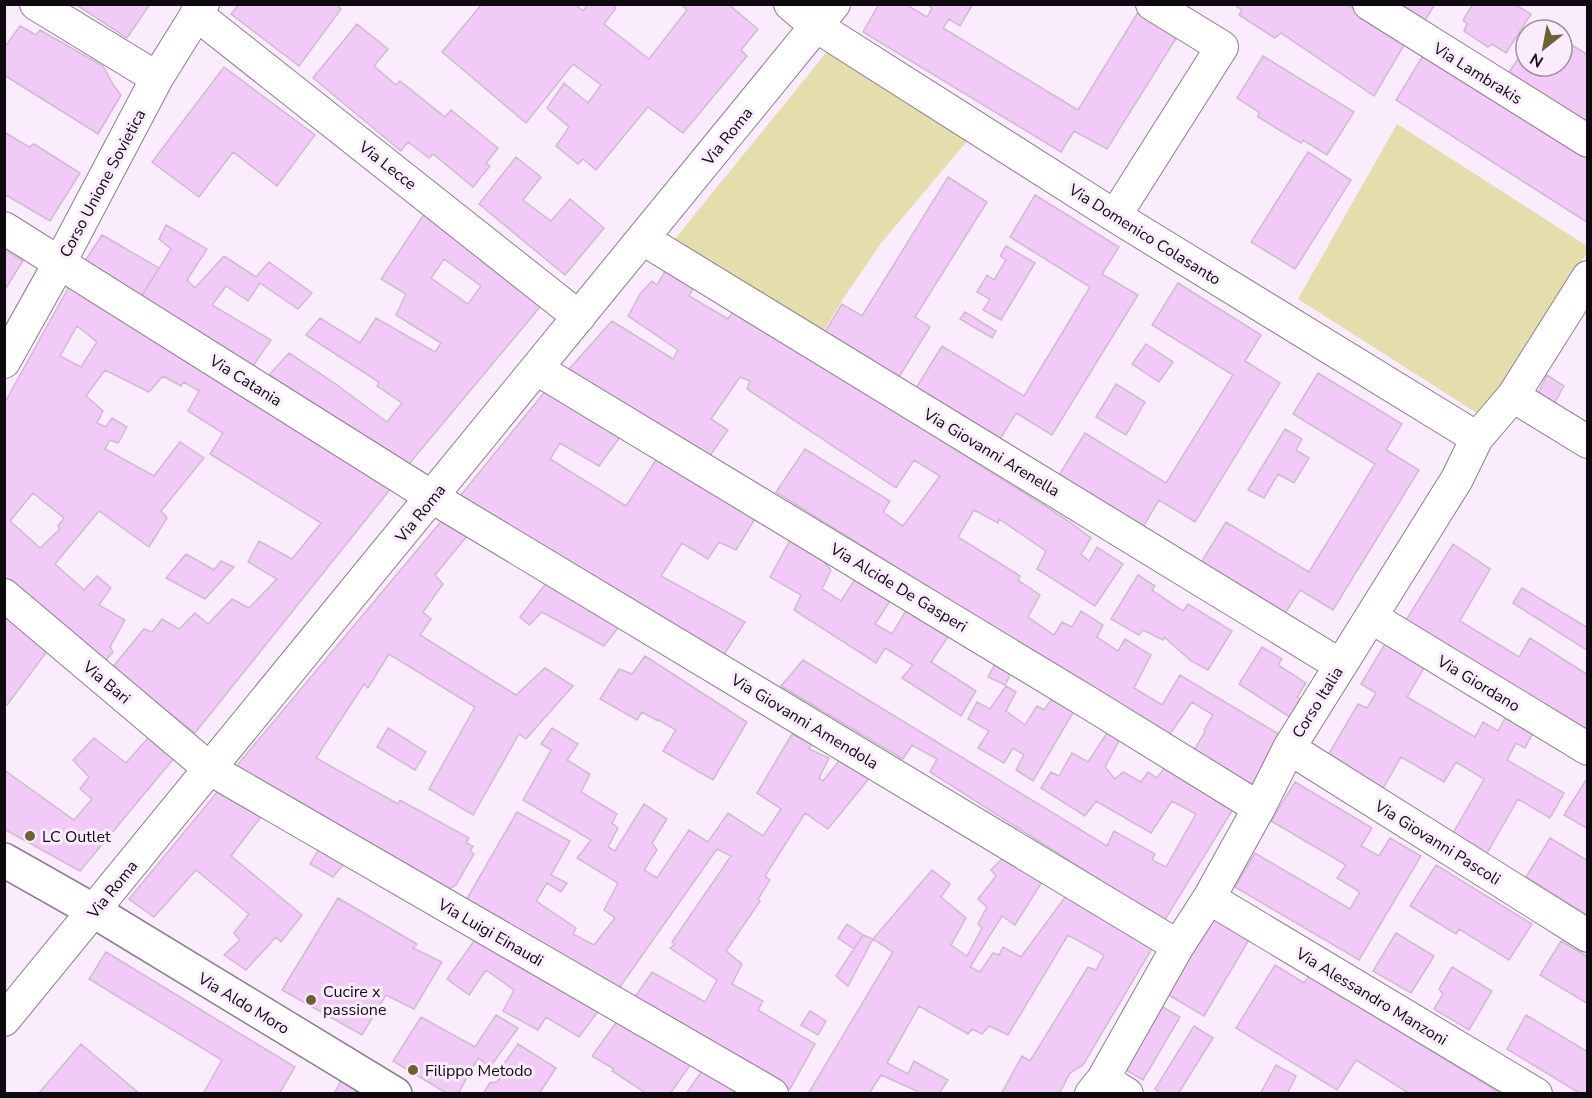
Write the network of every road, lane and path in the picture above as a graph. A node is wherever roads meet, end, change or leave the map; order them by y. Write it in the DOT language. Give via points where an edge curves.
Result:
graph roads {
  1 [pos="36,4"];
  2 [pos="790,4"];
  3 [pos="1152,4"];
  4 [pos="1369,4"];
  5 [pos="199,9"];
  6 [pos="825,15"];
  7 [pos="158,78"];
  8 [pos="1587,141"];
  9 [pos="1115,216"];
  10 [pos="4,228"];
  11 [pos="643,239"];
  12 [pos="60,262"];
  13 [pos="1587,277"];
  14 [pos="579,317"];
  15 [pos="4,362"];
  16 [pos="537,369"];
  17 [pos="1513,396"];
  18 [pos="1477,438"];
  19 [pos="1587,442"];
  20 [pos="432,497"];
  21 [pos="4,595"];
  22 [pos="1371,617"];
  23 [pos="1340,665"];
  24 [pos="1289,748"];
  25 [pos="1587,749"];
  26 [pos="210,769"];
  27 [pos="1259,808"];
  28 [pos="4,860"];
  29 [pos="1209,898"];
  30 [pos="94,911"];
  31 [pos="1587,936"];
  32 [pos="1178,946"];
  33 [pos="4,1020"];
  34 [pos="1107,1089"];
  35 [pos="395,1094"];
  36 [pos="772,1094"];
  37 [pos="1536,1094"];
  1 -- 7 [label="street"];
  2 -- 6 [label="street, Via Domenico Colasanto"];
  3 -- 9 [label="street" via="1221,47"];
  4 -- 8 [label="street, Via Lambrakis"];
  5 -- 7 [label="street, Corso Unione Sovietica"];
  5 -- 14 [label="street, Via Lecce"];
  6 -- 9 [label="street, Via Domenico Colasanto"];
  6 -- 11 [label="street, Via Roma"];
  7 -- 12 [label="street, Corso Unione Sovietica"];
  9 -- 18 [label="street, Via Domenico Colasanto"];
  10 -- 12 [label="street, Via Catania"];
  11 -- 14 [label="street, Via Roma"];
  11 -- 23 [label="street, Via Giovanni Arenella"];
  12 -- 15 [label="street, Corso Unione Sovietica"];
  12 -- 20 [label="street, Via Catania"];
  13 -- 17 [label="street, Corso Italia"];
  14 -- 16 [label="street, Via Roma"];
  16 -- 20 [label="street, Via Roma"];
  16 -- 27 [label="street, Via Alcide De Gasperi"];
  17 -- 18 [label="street, Corso Italia"];
  17 -- 19 [label="street"];
  18 -- 22 [label="street, Corso Italia" via="1457,479"];
  20 -- 26 [label="street, Via Roma"];
  20 -- 32 [label="street, Via Giovanni Amendola"];
  21 -- 26 [label="street, Via Bari"];
  22 -- 23 [label="street, Corso Italia"];
  22 -- 25 [label="street, Via Giordano"];
  23 -- 24 [label="street, Corso Italia"];
  24 -- 27 [label="street, Corso Italia"];
  24 -- 31 [label="street, Via Giovanni Pascoli"];
  26 -- 30 [label="street, Via Roma"];
  26 -- 36 [label="street, Via Luigi Einaudi"];
  27 -- 29 [label="street, Corso Italia"];
  28 -- 30 [label="street, Via Aldo Moro"];
  29 -- 32 [label="street, Corso Italia"];
  29 -- 37 [label="street, Via Alessandro Manzoni"];
  30 -- 33 [label="street, Via Roma"];
  30 -- 35 [label="street, Via Aldo Moro"];
  32 -- 34 [label="street, Corso Italia"];
}
